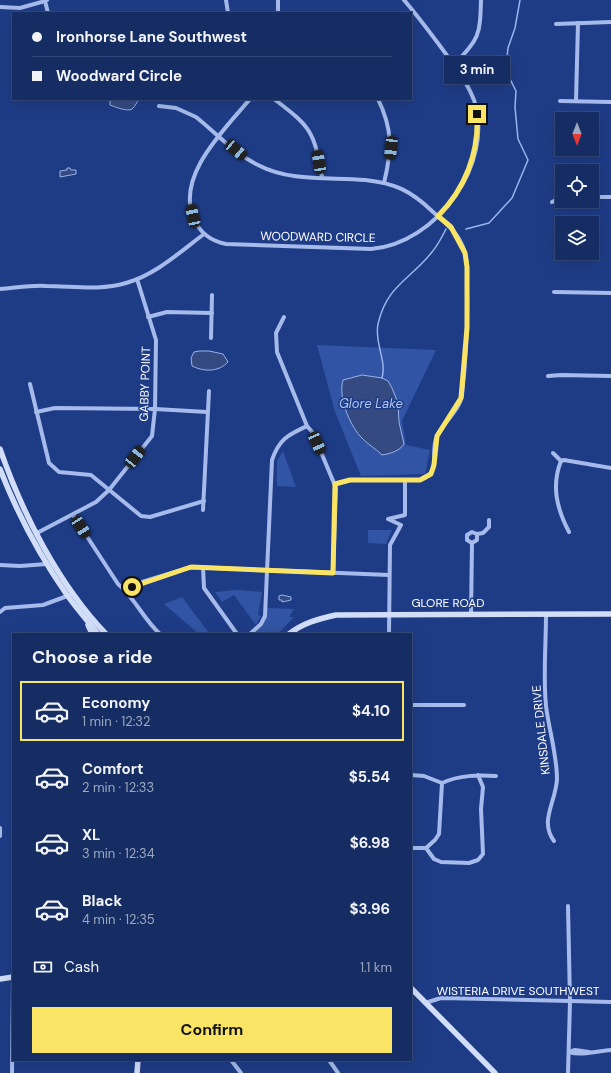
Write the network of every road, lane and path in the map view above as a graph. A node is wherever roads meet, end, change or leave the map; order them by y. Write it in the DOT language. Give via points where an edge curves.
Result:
graph roads {
  1 [pos="226,0"];
  2 [pos="278,0"];
  3 [pos="404,0"];
  4 [pos="481,0"];
  5 [pos="46,1"];
  6 [pos="0,7"];
  7 [pos="48,12"];
  8 [pos="228,12"];
  9 [pos="278,12"];
  10 [pos="611,22"];
  11 [pos="578,23"];
  12 [pos="556,24"];
  13 [pos="454,65"];
  14 [pos="249,100"];
  15 [pos="275,100"];
  16 [pos="378,100"];
  17 [pos="560,101"];
  18 [pos="576,101"];
  19 [pos="611,102"];
  20 [pos="159,106"];
  21 [pos="219,136"];
  22 [pos="322,177"];
  23 [pos="384,183"];
  24 [pos="599,197"];
  25 [pos="611,197"];
  26 [pos="555,200"];
  27 [pos="552,202"];
  28 [pos="438,216"];
  29 [pos="204,234"];
  30 [pos="137,279"];
  31 [pos="0,289"];
  32 [pos="554,292"];
  33 [pos="611,293"];
  34 [pos="212,294"];
  35 [pos="212,313"];
  36 [pos="148,317"];
  37 [pos="284,317"];
  38 [pos="211,338"];
  39 [pos="548,376"];
  40 [pos="611,376"];
  41 [pos="30,384"];
  42 [pos="209,391"];
  43 [pos="155,409"];
  44 [pos="36,412"];
  45 [pos="207,412"];
  46 [pos="307,426"];
  47 [pos="0,448"];
  48 [pos="553,454"];
  49 [pos="561,461"];
  50 [pos="0,468"];
  51 [pos="611,468"];
  52 [pos="406,481"];
  53 [pos="335,484"];
  54 [pos="109,490"];
  55 [pos="204,501"];
  56 [pos="203,510"];
  57 [pos="73,515"];
  58 [pos="489,520"];
  59 [pos="569,532"];
  60 [pos="37,533"];
  61 [pos="477,534"];
  62 [pos="472,543"];
  63 [pos="47,564"];
  64 [pos="0,565"];
  65 [pos="203,567"];
  66 [pos="266,571"];
  67 [pos="333,573"];
  68 [pos="389,575"];
  69 [pos="125,590"];
  70 [pos="73,592"];
  71 [pos="68,596"];
  72 [pos="0,612"];
  73 [pos="80,612"];
  74 [pos="390,614"];
  75 [pos="471,614"];
  76 [pos="546,614"];
  77 [pos="611,614"];
  78 [pos="98,625"];
  79 [pos="91,633"];
  80 [pos="97,633"];
  81 [pos="98,633"];
  82 [pos="105,633"];
  83 [pos="159,633"];
  84 [pos="236,633"];
  85 [pos="251,633"];
  86 [pos="290,633"];
  87 [pos="389,633"];
  88 [pos="412,705"];
  89 [pos="464,705"];
  90 [pos="478,775"];
  91 [pos="412,776"];
  92 [pos="496,776"];
  93 [pos="442,783"];
  94 [pos="0,828"];
  95 [pos="0,836"];
  96 [pos="554,841"];
  97 [pos="412,848"];
  98 [pos="426,848"];
  99 [pos="568,906"];
  100 [pos="12,978"];
  101 [pos="0,979"];
  102 [pos="412,989"];
  103 [pos="570,1002"];
  104 [pos="611,1002"];
  105 [pos="425,1003"];
  106 [pos="611,1050"];
  107 [pos="569,1052"];
  108 [pos="12,1061"];
  109 [pos="138,1061"];
  110 [pos="232,1061"];
  111 [pos="330,1061"];
  112 [pos="12,1073"];
  113 [pos="137,1073"];
  114 [pos="241,1073"];
  115 [pos="338,1073"];
  116 [pos="495,1073"];
  117 [pos="568,1073"];
  1 -- 8 [label="street"];
  2 -- 9 [label="street"];
  3 -- 13 [label="street, WOODWARD CIRCLE"];
  4 -- 13 [label="street" via="477,39"];
  5 -- 6 [label="street" via="20,8"];
  5 -- 7 [label="street"];
  10 -- 11 [label="street"];
  11 -- 12 [label="street"];
  11 -- 18 [label="street"];
  13 -- 28 [label="street, WOODWARD CIRCLE" via="474,99 478,132 468,173 450,203"];
  14 -- 21 [label="street"];
  15 -- 22 [label="street" via="302,120 310,132 317,148"];
  16 -- 23 [label="street" via="386,118 391,148"];
  17 -- 18 [label="street"];
  18 -- 19 [label="street"];
  20 -- 21 [label="street" via="188,112"];
  21 -- 22 [label="street" via="258,166 289,176"];
  21 -- 29 [label="street" via="198,167 190,193 193,216"];
  22 -- 23 [label="street"];
  23 -- 28 [label="street" via="406,190"];
  24 -- 25 [label="street"];
  26 -- 27 [label="street"];
  28 -- 29 [label="street, WOODWARD CIRCLE" via="423,230 405,241 377,248 226,244"];
  28 -- 52 [label="street" via="451,227 459,240 465,253 467,267 467,328 461,398 437,436 431,474 420,480"];
  29 -- 30 [label="street" via="163,264"];
  30 -- 31 [label="street" via="114,286"];
  30 -- 36 [label="street, GABBY POINT"];
  32 -- 33 [label="street"];
  34 -- 35 [label="street"];
  35 -- 36 [label="street" via="167,312"];
  35 -- 38 [label="street"];
  36 -- 43 [label="street, GABBY POINT" via="156,340"];
  37 -- 46 [label="street" via="276,333 277,352"];
  39 -- 40 [label="street"];
  41 -- 44 [label="street"];
  42 -- 45 [label="street"];
  43 -- 44 [label="street" via="55,408"];
  43 -- 45 [label="street"];
  43 -- 54 [label="street, GABBY POINT" via="152,436"];
  44 -- 54 [label="street" via="49,463 59,472 91,475"];
  45 -- 55 [label="street"];
  46 -- 53 [label="street"];
  46 -- 66 [label="street" via="285,437 276,446 272,460"];
  47 -- 60 [label="main road" via="15,488"];
  48 -- 49 [label="street"];
  49 -- 51 [label="street"];
  49 -- 59 [label="street" via="556,481 556,498"];
  50 -- 63 [label="main road" via="16,507"];
  52 -- 53 [label="street" via="350,480"];
  52 -- 68 [label="street" via="405,515 388,520 401,525 390,545"];
  53 -- 67 [label="street"];
  54 -- 55 [label="street" via="141,516 150,518"];
  54 -- 57 [label="street, GABBY POINT" via="96,502"];
  55 -- 56 [label="street"];
  57 -- 60 [label="street, GABBY POINT"];
  57 -- 69 [label="street" via="118,584"];
  58 -- 61 [label="street" via="487,530"];
  60 -- 70 [label="main road"];
  61 -- 62 [label="street" via="477,540"];
  61 -- 62 [label="street" via="472,532 467,535 467,540"];
  62 -- 75 [label="street"];
  63 -- 64 [label="street"];
  63 -- 71 [label="main road"];
  65 -- 66 [label="street"];
  65 -- 69 [label="street" via="190,567"];
  65 -- 84 [label="street" via="204,588"];
  66 -- 67 [label="street"];
  66 -- 85 [label="street" via="265,616"];
  67 -- 68 [label="street"];
  68 -- 74 [label="street"];
  69 -- 83 [label="street"];
  70 -- 71 [label="street"];
  70 -- 78 [label="main road"];
  71 -- 72 [label="street" via="43,605 5,608"];
  71 -- 73 [label="main road"];
  73 -- 79 [label="main road"];
  73 -- 80 [label="main road"];
  74 -- 75 [label="main road, GLORE ROAD"];
  74 -- 86 [label="main road, GLORE ROAD" via="336,615 314,620"];
  74 -- 87 [label="street"];
  75 -- 76 [label="main road, GLORE ROAD"];
  76 -- 77 [label="main road, GLORE ROAD"];
  76 -- 96 [label="street, KINSDALE DRIVE" via="546,698 557,779 547,824"];
  78 -- 81 [label="main road"];
  78 -- 82 [label="main road"];
  88 -- 89 [label="street"];
  90 -- 92 [label="street"];
  90 -- 93 [label="street"];
  90 -- 98 [label="street" via="483,787 483,854 478,860 469,863 441,862 434,859"];
  91 -- 93 [label="street" via="424,776"];
  93 -- 98 [label="street" via="440,828 435,840"];
  94 -- 95 [label="street"];
  97 -- 98 [label="street"];
  99 -- 103 [label="street"];
  100 -- 101 [label="main road"];
  102 -- 105 [label="main road"];
  103 -- 104 [label="street, WISTERIA DRIVE SOUTHWEST"];
  103 -- 105 [label="street, WISTERIA DRIVE SOUTHWEST" via="441,998"];
  103 -- 107 [label="street"];
  105 -- 116 [label="main road"];
  106 -- 107 [label="street"];
  107 -- 117 [label="street"];
  108 -- 112 [label="street"];
  109 -- 113 [label="main road"];
  110 -- 114 [label="street"];
  111 -- 115 [label="street"];
}
